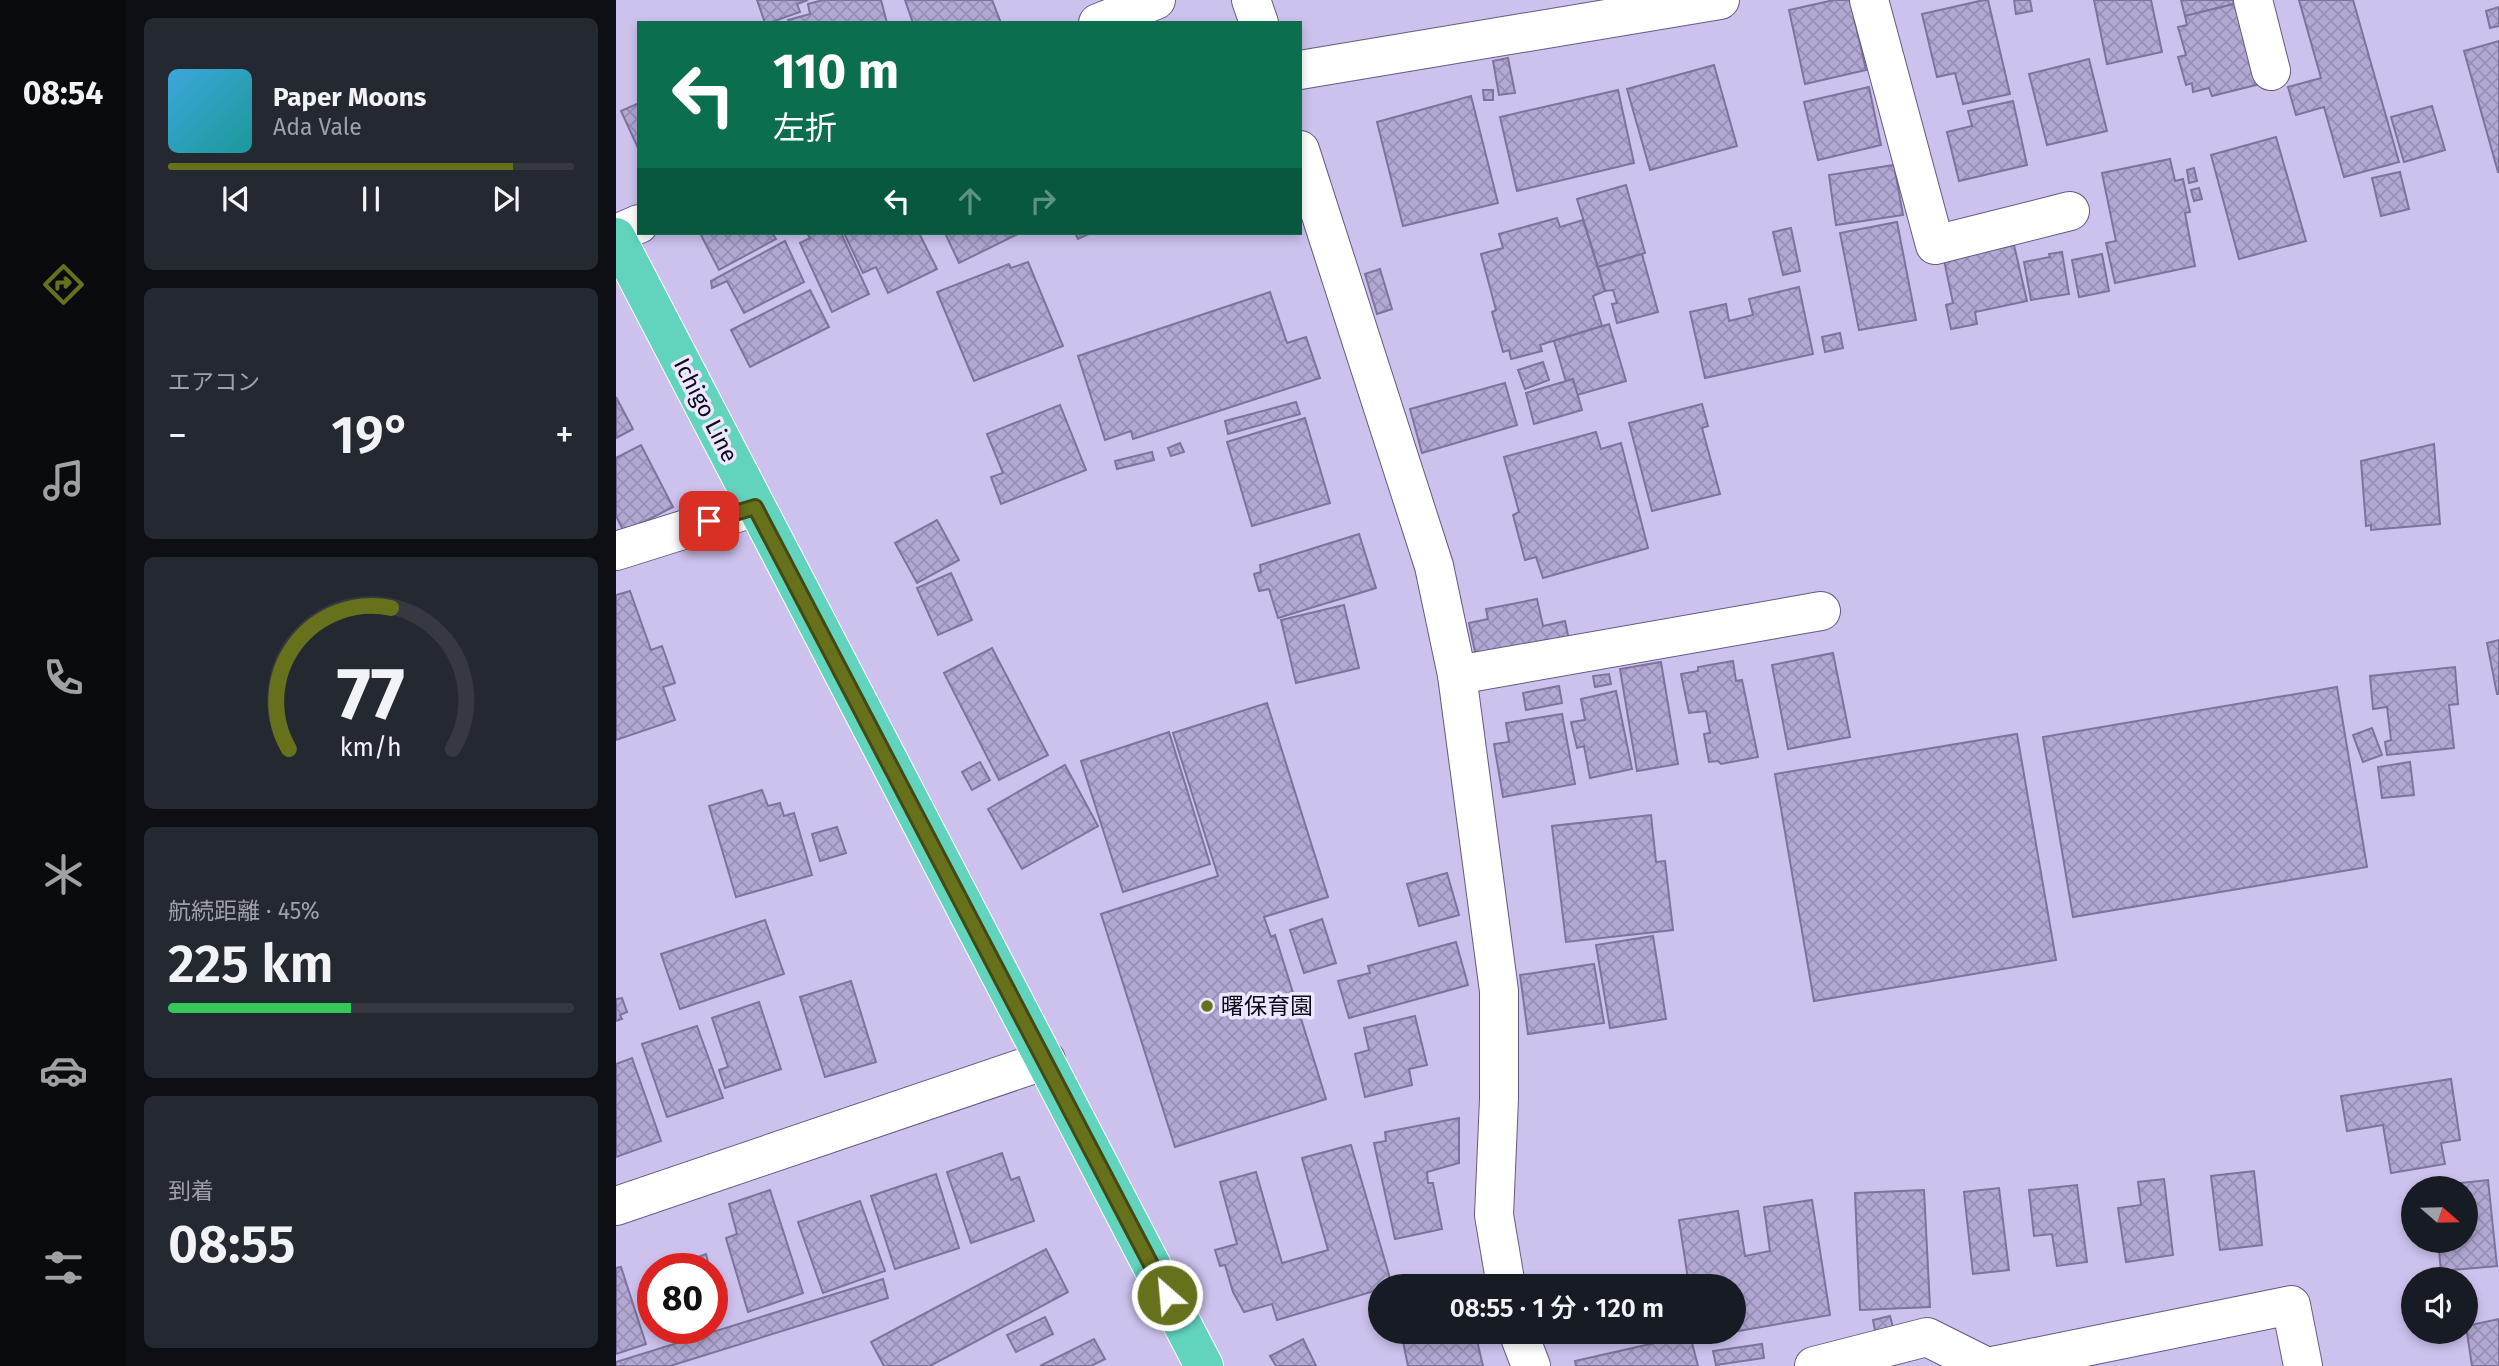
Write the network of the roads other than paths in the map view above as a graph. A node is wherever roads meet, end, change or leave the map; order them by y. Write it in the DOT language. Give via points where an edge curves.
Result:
graph roads {
  1 [pos="1156,0"];
  2 [pos="1251,0"];
  3 [pos="1720,0"];
  4 [pos="1869,0"];
  5 [pos="2253,0"];
  6 [pos="1103,21"];
  7 [pos="1258,21"];
  8 [pos="1302,70"];
  9 [pos="2271,71"];
  10 [pos="1302,156"];
  11 [pos="2070,211"];
  12 [pos="637,225"];
  13 [pos="616,235"];
  14 [pos="755,507"];
  15 [pos="616,551"];
  16 [pos="1821,611"];
  17 [pos="1457,675"];
  18 [pos="1046,1060"];
  19 [pos="616,1206"];
  20 [pos="1503,1274"];
  21 [pos="1523,1344"];
  22 [pos="1203,1366"];
  23 [pos="1531,1366"];
  24 [pos="1814,1366"];
  25 [pos="1985,1366"];
  26 [pos="1992,1366"];
  27 [pos="2303,1366"];
  1 -- 6 [label="street"];
  2 -- 7 [label="street"];
  3 -- 8 [label="street"];
  4 -- 11 [label="street" via="1935,245"];
  5 -- 9 [label="street"];
  10 -- 17 [label="street" via="1434,566"];
  12 -- 13 [label="street"];
  13 -- 14 [label="highway, Ichigo Line"];
  14 -- 15 [label="street"];
  14 -- 18 [label="highway, Ichigo Line"];
  16 -- 17 [label="street"];
  17 -- 20 [label="street" via="1499,991 1494,1215"];
  18 -- 19 [label="street"];
  18 -- 22 [label="highway, Ichigo Line"];
  21 -- 23 [label="street"];
  24 -- 25 [label="street" via="1927,1337"];
  26 -- 27 [label="street" via="2291,1305"];
}
